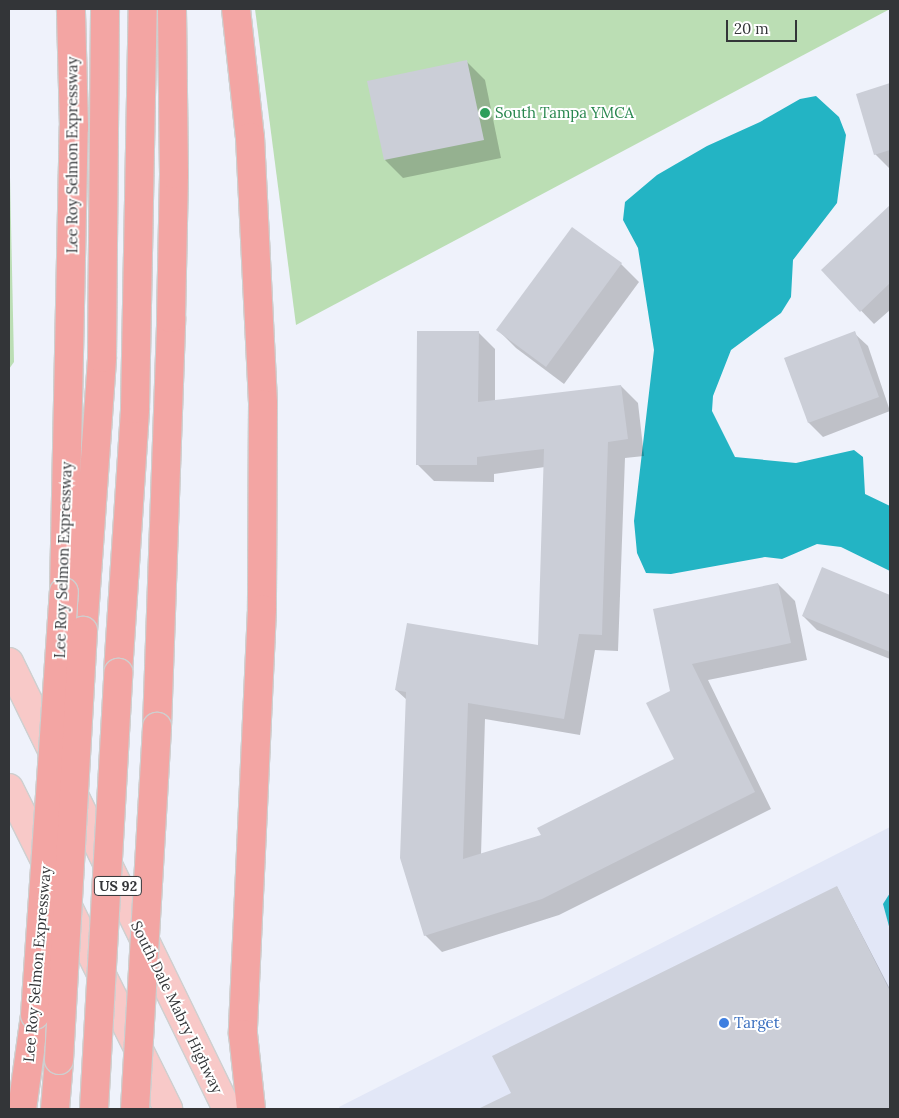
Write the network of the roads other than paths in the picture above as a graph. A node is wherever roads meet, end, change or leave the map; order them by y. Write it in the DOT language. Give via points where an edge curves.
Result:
graph roads {
  1 [pos="71,9"];
  2 [pos="105,9"];
  3 [pos="143,9"];
  4 [pos="172,9"];
  5 [pos="236,9"];
  6 [pos="9,662"];
  7 [pos="9,788"];
  8 [pos="59,1060"];
  9 [pos="22,1109"];
  10 [pos="55,1109"];
  11 [pos="59,1109"];
  12 [pos="94,1109"];
  13 [pos="135,1109"];
  14 [pos="168,1109"];
  15 [pos="227,1109"];
  16 [pos="251,1109"];
  1 -- 9 [label="highway, Lee Roy Selmon Expressway, bridge" via="74,127 64,592 35,1015"];
  2 -- 8 [label="highway, bridge" via="102,358"];
  3 -- 12 [label="highway, bridge" via="135,409"];
  4 -- 13 [label="highway, bridge" via="172,318 157,727"];
  5 -- 16 [label="highway" via="250,137 263,404 262,609 242,1034"];
  6 -- 15 [label="main road, South Dale Mabry Highway / US 92"];
  7 -- 14 [label="main road"];
  8 -- 10 [label="highway"];
  8 -- 11 [label="highway"];
}
